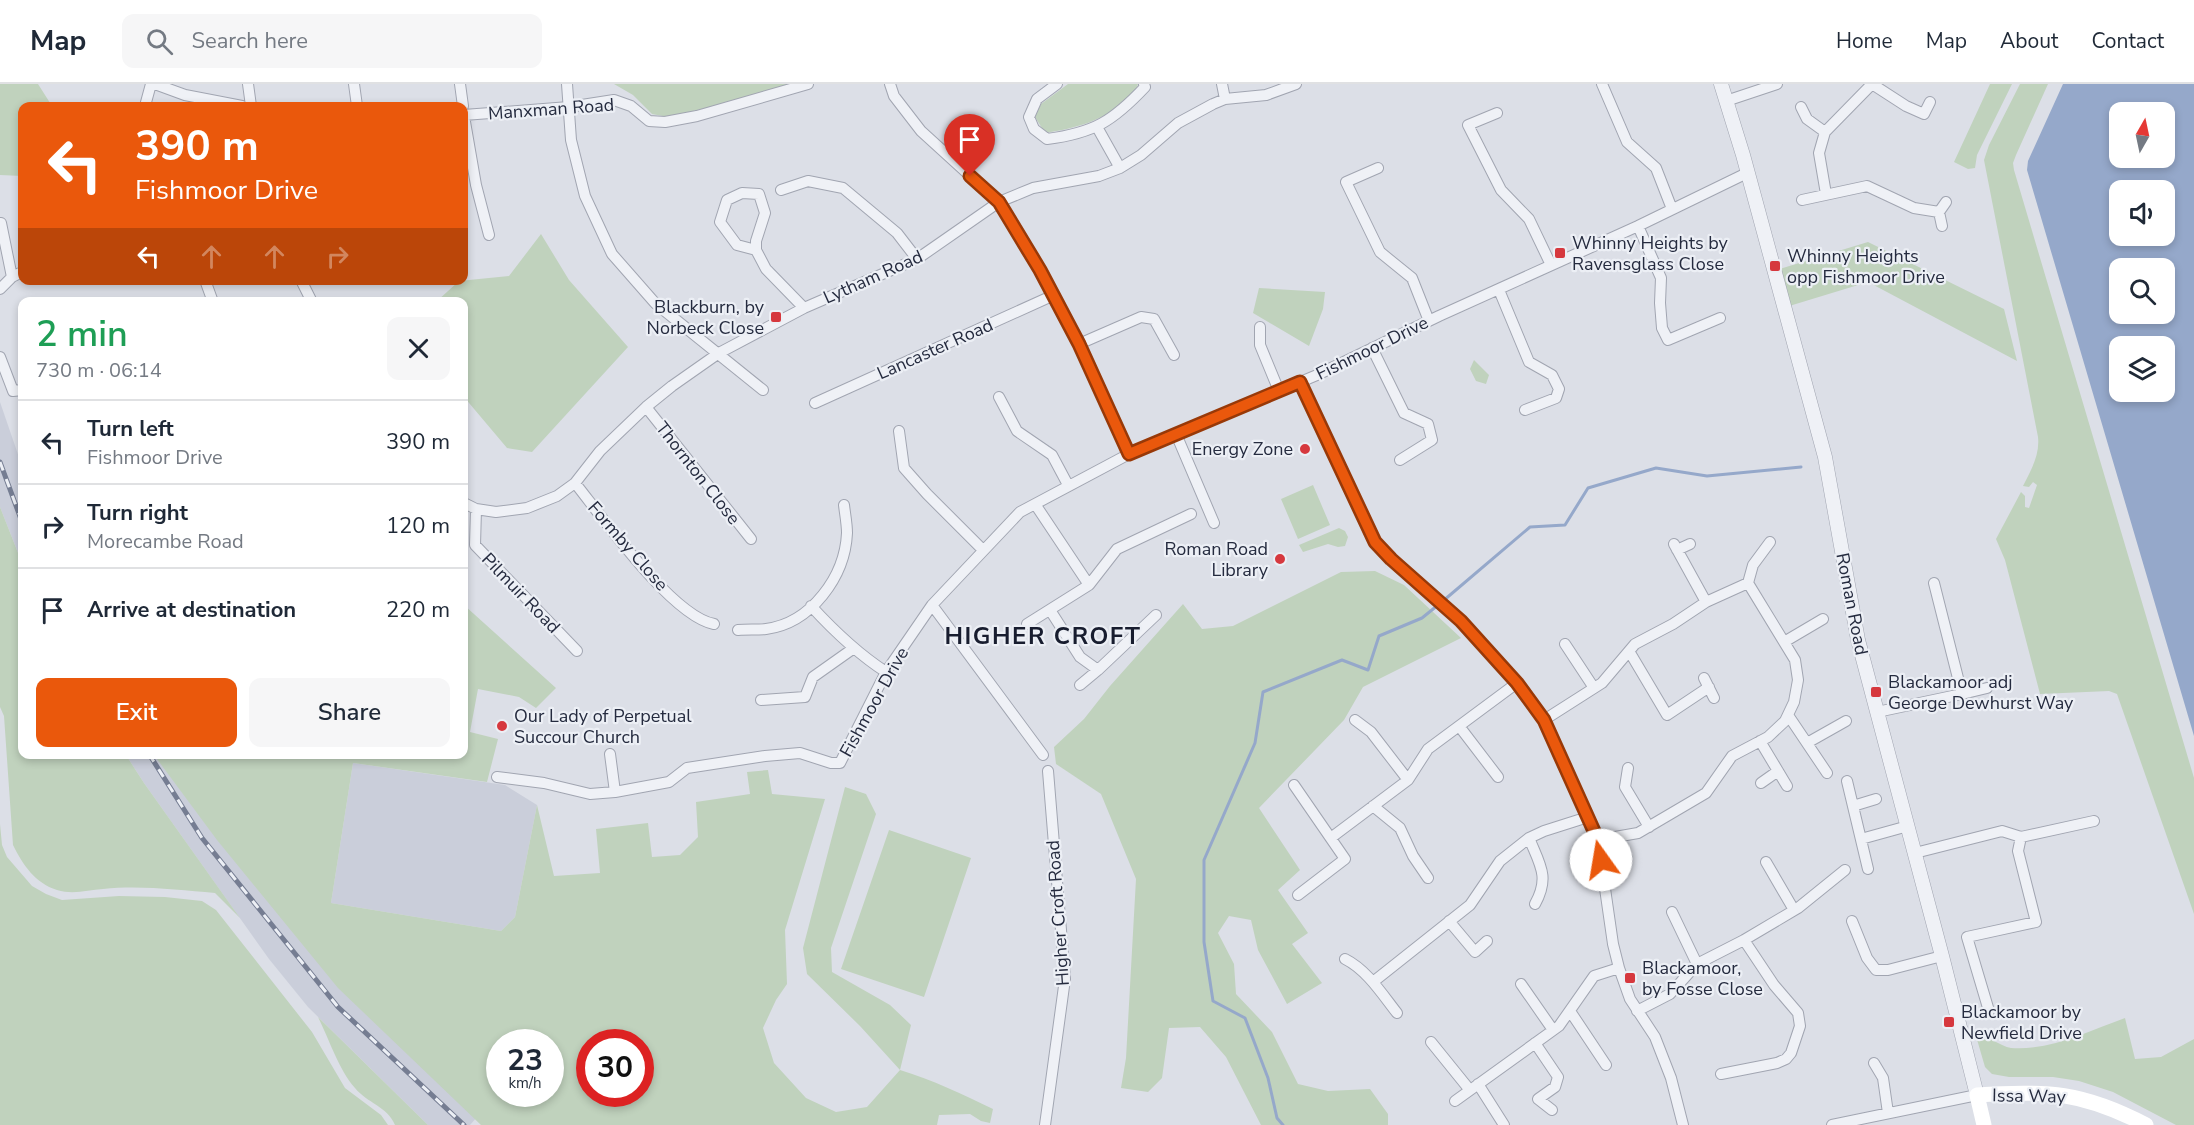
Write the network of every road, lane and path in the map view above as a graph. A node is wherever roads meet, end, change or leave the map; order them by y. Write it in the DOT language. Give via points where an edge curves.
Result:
graph roads {
  1 [pos="153,84"];
  2 [pos="248,84"];
  3 [pos="354,84"];
  4 [pos="460,84"];
  5 [pos="567,84"];
  6 [pos="808,84"];
  7 [pos="890,84"];
  8 [pos="1057,84"];
  9 [pos="1144,84"];
  10 [pos="1222,84"];
  11 [pos="1296,84"];
  12 [pos="1602,84"];
  13 [pos="1721,84"];
  14 [pos="1777,84"];
  15 [pos="1872,84"];
  16 [pos="1225,99"];
  17 [pos="1726,101"];
  18 [pos="146,102"];
  19 [pos="221,102"];
  20 [pos="250,102"];
  21 [pos="356,102"];
  22 [pos="462,102"];
  23 [pos="1930,102"];
  24 [pos="569,107"];
  25 [pos="1801,107"];
  26 [pos="1497,113"];
  27 [pos="468,116"];
  28 [pos="1097,128"];
  29 [pos="1825,132"];
  30 [pos="468,139"];
  31 [pos="1120,168"];
  32 [pos="1378,168"];
  33 [pos="1747,174"];
  34 [pos="781,190"];
  35 [pos="1826,194"];
  36 [pos="1802,200"];
  37 [pos="999,202"];
  38 [pos="1946,202"];
  39 [pos="1672,209"];
  40 [pos="1939,212"];
  41 [pos="1,224"];
  42 [pos="1638,226"];
  43 [pos="1942,226"];
  44 [pos="489,235"];
  45 [pos="756,250"];
  46 [pos="917,260"];
  47 [pos="1551,265"];
  48 [pos="17,274"];
  49 [pos="0,289"];
  50 [pos="1499,290"];
  51 [pos="1054,295"];
  52 [pos="804,308"];
  53 [pos="1720,318"];
  54 [pos="1429,321"];
  55 [pos="1260,327"];
  56 [pos="1079,344"];
  57 [pos="1372,348"];
  58 [pos="719,353"];
  59 [pos="1174,355"];
  60 [pos="0,357"];
  61 [pos="1300,382"];
  62 [pos="18,390"];
  63 [pos="763,390"];
  64 [pos="1279,391"];
  65 [pos="999,398"];
  66 [pos="815,403"];
  67 [pos="646,407"];
  68 [pos="1525,410"];
  69 [pos="899,430"];
  70 [pos="1176,434"];
  71 [pos="1129,454"];
  72 [pos="1400,460"];
  73 [pos="575,483"];
  74 [pos="1068,485"];
  75 [pos="1035,504"];
  76 [pos="468,505"];
  77 [pos="844,505"];
  78 [pos="476,509"];
  79 [pos="1191,514"];
  80 [pos="1214,523"];
  81 [pos="751,539"];
  82 [pos="1770,542"];
  83 [pos="1690,544"];
  84 [pos="982,550"];
  85 [pos="1748,583"];
  86 [pos="1934,583"];
  87 [pos="1089,585"];
  88 [pos="1706,602"];
  89 [pos="932,605"];
  90 [pos="812,606"];
  91 [pos="1050,610"];
  92 [pos="1156,615"];
  93 [pos="1823,619"];
  94 [pos="714,624"];
  95 [pos="1027,624"];
  96 [pos="738,630"];
  97 [pos="1784,642"];
  98 [pos="1565,644"];
  99 [pos="854,648"];
  100 [pos="577,651"];
  101 [pos="1629,651"];
  102 [pos="1098,669"];
  103 [pos="886,672"];
  104 [pos="1517,683"];
  105 [pos="1080,685"];
  106 [pos="1594,688"];
  107 [pos="1987,688"];
  108 [pos="1962,694"];
  109 [pos="1714,698"];
  110 [pos="761,700"];
  111 [pos="1877,712"];
  112 [pos="1788,715"];
  113 [pos="1355,720"];
  114 [pos="1544,720"];
  115 [pos="1846,721"];
  116 [pos="1459,726"];
  117 [pos="1760,741"];
  118 [pos="1807,743"];
  119 [pos="610,754"];
  120 [pos="1043,755"];
  121 [pos="1628,768"];
  122 [pos="1048,771"];
  123 [pos="1778,771"];
  124 [pos="1827,773"];
  125 [pos="497,777"];
  126 [pos="1498,777"];
  127 [pos="1408,780"];
  128 [pos="1847,782"];
  129 [pos="1761,783"];
  130 [pos="1294,785"];
  131 [pos="1786,786"];
  132 [pos="615,792"];
  133 [pos="1876,799"];
  134 [pos="1853,806"];
  135 [pos="1373,807"];
  136 [pos="1588,817"];
  137 [pos="2094,821"];
  138 [pos="1908,826"];
  139 [pos="1649,827"];
  140 [pos="1332,837"];
  141 [pos="2021,837"];
  142 [pos="1529,838"];
  143 [pos="1861,839"];
  144 [pos="1598,840"];
  145 [pos="1915,853"];
  146 [pos="1766,862"];
  147 [pos="1868,869"];
  148 [pos="1845,870"];
  149 [pos="1428,878"];
  150 [pos="1298,895"];
  151 [pos="1535,904"];
  152 [pos="1794,910"];
  153 [pos="1672,912"];
  154 [pos="1449,921"];
  155 [pos="1852,921"];
  156 [pos="1744,940"];
  157 [pos="1487,941"];
  158 [pos="1942,956"];
  159 [pos="1345,959"];
  160 [pos="1697,964"];
  161 [pos="1619,968"];
  162 [pos="1373,982"];
  163 [pos="1521,984"];
  164 [pos="1570,1011"];
  165 [pos="1637,1011"];
  166 [pos="1989,1011"];
  167 [pos="1397,1013"];
  168 [pos="1553,1030"];
  169 [pos="1431,1041"];
  170 [pos="1535,1043"];
  171 [pos="1874,1063"];
  172 [pos="1606,1065"];
  173 [pos="1721,1074"];
  174 [pos="1474,1087"];
  175 [pos="1977,1095"];
  176 [pos="1455,1101"];
  177 [pos="1552,1110"];
  178 [pos="1888,1113"];
  179 [pos="1045,1125"];
  180 [pos="1504,1125"];
  181 [pos="1683,1125"];
  182 [pos="1832,1125"];
  183 [pos="1984,1125"];
  184 [pos="2146,1125"];
  1 -- 18 [label="street"];
  1 -- 19 [label="street"];
  2 -- 20 [label="street"];
  3 -- 21 [label="street"];
  4 -- 22 [label="street"];
  5 -- 24 [label="street"];
  6 -- 24 [label="street, Manxman Road" via="666,122 649,121 631,106 614,100"];
  7 -- 37 [label="street" via="894,96 921,131"];
  8 -- 28 [label="street" via="1037,99 1029,117 1034,129 1047,139"];
  9 -- 28 [label="street" via="1123,110"];
  10 -- 16 [label="street"];
  11 -- 16 [label="street, Lytham Road" via="1266,95"];
  12 -- 39 [label="street" via="1627,142 1656,168"];
  13 -- 17 [label="street, Roman Road"];
  14 -- 17 [label="street"];
  15 -- 23 [label="street" via="1924,114"];
  15 -- 29 [label="street"];
  16 -- 31 [label="street, Lytham Road" via="1178,123"];
  17 -- 33 [label="street, Roman Road"];
  24 -- 27 [label="street, Manxman Road"];
  24 -- 58 [label="street" via="571,140 585,196 612,254 655,303"];
  25 -- 29 [label="street" via="1807,119"];
  26 -- 47 [label="street" via="1468,124 1501,190 1529,219"];
  28 -- 31 [label="street"];
  29 -- 35 [label="street" via="1819,153"];
  30 -- 44 [label="street"];
  31 -- 37 [label="street, Lytham Road" via="1100,176 1032,188"];
  32 -- 54 [label="street" via="1346,182 1380,252 1412,279"];
  33 -- 39 [label="street, Fishmoor Drive"];
  33 -- 111 [label="street, Roman Road" via="1825,457 1858,640"];
  34 -- 46 [label="street" via="808,181 843,188 897,233"];
  35 -- 36 [label="street"];
  35 -- 40 [label="street" via="1867,186 1914,208"];
  37 -- 46 [label="street, Lytham Road"];
  37 -- 51 [label="street"];
  38 -- 40 [label="street"];
  39 -- 42 [label="street, Fishmoor Drive"];
  40 -- 43 [label="street"];
  41 -- 48 [label="street"];
  42 -- 47 [label="street, Fishmoor Drive"];
  42 -- 53 [label="street" via="1661,278 1662,328 1668,340"];
  45 -- 45 [label="street" via="765,213 759,194 742,193 727,200 720,222 737,245"];
  45 -- 52 [label="street" via="766,269"];
  46 -- 52 [label="street, Lytham Road"];
  47 -- 50 [label="street, Fishmoor Drive"];
  48 -- 49 [label="street"];
  50 -- 54 [label="street, Fishmoor Drive"];
  50 -- 68 [label="street" via="1529,362 1552,375 1559,389 1556,398"];
  51 -- 56 [label="street"];
  51 -- 66 [label="street, Lancaster Road"];
  52 -- 58 [label="street, Lytham Road"];
  54 -- 57 [label="street, Fishmoor Drive"];
  55 -- 64 [label="street" via="1260,345"];
  56 -- 59 [label="street" via="1141,316 1154,319"];
  56 -- 71 [label="street"];
  57 -- 61 [label="street, Fishmoor Drive"];
  57 -- 72 [label="street" via="1404,413 1428,424 1432,440"];
  58 -- 63 [label="street"];
  58 -- 67 [label="street, Lytham Road"];
  60 -- 62 [label="street" via="13,391"];
  61 -- 64 [label="street, Fishmoor Drive"];
  61 -- 104 [label="street" via="1375,542 1461,621"];
  64 -- 70 [label="street, Fishmoor Drive"];
  65 -- 74 [label="street" via="1017,431 1052,455"];
  67 -- 73 [label="street, Lytham Road" via="600,451"];
  67 -- 81 [label="street, Thornton Close"];
  69 -- 84 [label="street" via="904,468"];
  70 -- 71 [label="street, Fishmoor Drive"];
  70 -- 80 [label="street"];
  71 -- 74 [label="street, Fishmoor Drive"];
  73 -- 78 [label="street, Lytham Road" via="557,496 527,508 496,512"];
  73 -- 94 [label="street, Formby Close" via="645,571 685,610"];
  74 -- 75 [label="street, Fishmoor Drive"];
  75 -- 84 [label="street, Fishmoor Drive" via="1020,512"];
  75 -- 87 [label="street"];
  76 -- 78 [label="street"];
  77 -- 90 [label="street" via="847,533 840,568 823,597"];
  78 -- 100 [label="street, Pilmuir Road" via="475,545"];
  79 -- 87 [label="street" via="1117,549"];
  82 -- 85 [label="street" via="1753,566"];
  83 -- 88 [label="street" via="1675,547"];
  84 -- 89 [label="street, Fishmoor Drive"];
  85 -- 88 [label="street"];
  85 -- 97 [label="street"];
  86 -- 108 [label="street"];
  87 -- 91 [label="street"];
  88 -- 101 [label="street"];
  89 -- 103 [label="street, Fishmoor Drive"];
  89 -- 120 [label="street"];
  90 -- 96 [label="street" via="796,618 767,629"];
  90 -- 99 [label="street"];
  91 -- 95 [label="street"];
  91 -- 102 [label="street" via="1080,657"];
  92 -- 102 [label="street"];
  93 -- 97 [label="street"];
  97 -- 112 [label="street" via="1795,660 1798,680"];
  98 -- 106 [label="street"];
  99 -- 103 [label="street"];
  99 -- 110 [label="street" via="813,677 805,697"];
  101 -- 106 [label="street"];
  101 -- 109 [label="street" via="1667,715 1706,683"];
  102 -- 105 [label="street"];
  103 -- 132 [label="street, Fishmoor Drive" via="838,764 800,753 765,756 687,768 669,782"];
  104 -- 114 [label="street"];
  104 -- 116 [label="street"];
  106 -- 114 [label="street"];
  107 -- 108 [label="street"];
  108 -- 111 [label="street"];
  111 -- 138 [label="street, Roman Road"];
  112 -- 117 [label="street"];
  112 -- 118 [label="street"];
  113 -- 127 [label="street" via="1371,732"];
  114 -- 136 [label="street"];
  115 -- 118 [label="street"];
  116 -- 126 [label="street"];
  116 -- 127 [label="street" via="1428,749"];
  117 -- 123 [label="street"];
  117 -- 139 [label="street" via="1732,756 1706,793"];
  118 -- 124 [label="street"];
  119 -- 132 [label="street"];
  121 -- 139 [label="street" via="1625,787"];
  122 -- 179 [label="street, Higher Croft Road" via="1065,979"];
  123 -- 129 [label="street"];
  123 -- 131 [label="street"];
  125 -- 132 [label="street" via="590,794"];
  127 -- 135 [label="street"];
  128 -- 134 [label="street"];
  130 -- 140 [label="street"];
  133 -- 134 [label="street"];
  134 -- 143 [label="street"];
  135 -- 140 [label="street"];
  135 -- 149 [label="street" via="1400,828"];
  136 -- 142 [label="street"];
  136 -- 144 [label="street"];
  137 -- 141 [label="street"];
  138 -- 143 [label="street"];
  138 -- 145 [label="street, Roman Road"];
  139 -- 144 [label="street" via="1638,833"];
  140 -- 150 [label="street" via="1345,859"];
  141 -- 145 [label="street" via="2002,831"];
  141 -- 166 [label="street" via="2018,850 2036,922 1967,937"];
  142 -- 151 [label="street" via="1543,872 1542,891"];
  142 -- 154 [label="street" via="1500,861 1470,905"];
  143 -- 147 [label="street"];
  144 -- 161 [label="street"];
  145 -- 158 [label="street, Roman Road"];
  146 -- 152 [label="street"];
  148 -- 152 [label="street"];
  152 -- 156 [label="street"];
  153 -- 160 [label="street"];
  154 -- 157 [label="street" via="1475,952"];
  154 -- 162 [label="street"];
  155 -- 158 [label="street" via="1876,970"];
  156 -- 160 [label="street"];
  156 -- 173 [label="street" via="1798,1013 1800,1026 1786,1059"];
  158 -- 175 [label="street, Roman Road"];
  159 -- 162 [label="street"];
  160 -- 165 [label="street" via="1670,994"];
  161 -- 164 [label="street" via="1594,976"];
  161 -- 165 [label="street"];
  162 -- 167 [label="street"];
  163 -- 168 [label="street"];
  164 -- 168 [label="street"];
  164 -- 172 [label="street"];
  165 -- 181 [label="street" via="1651,1029 1665,1062"];
  168 -- 170 [label="street"];
  169 -- 174 [label="street"];
  170 -- 174 [label="street"];
  170 -- 177 [label="street" via="1558,1077 1555,1087 1538,1099"];
  171 -- 178 [label="street" via="1882,1078"];
  174 -- 176 [label="street"];
  174 -- 180 [label="street"];
  175 -- 178 [label="street"];
  175 -- 183 [label="main road, Roman Road"];
  175 -- 184 [label="main road, Issa Way" via="2028,1092 2073,1096"];
  178 -- 182 [label="street"];
}
